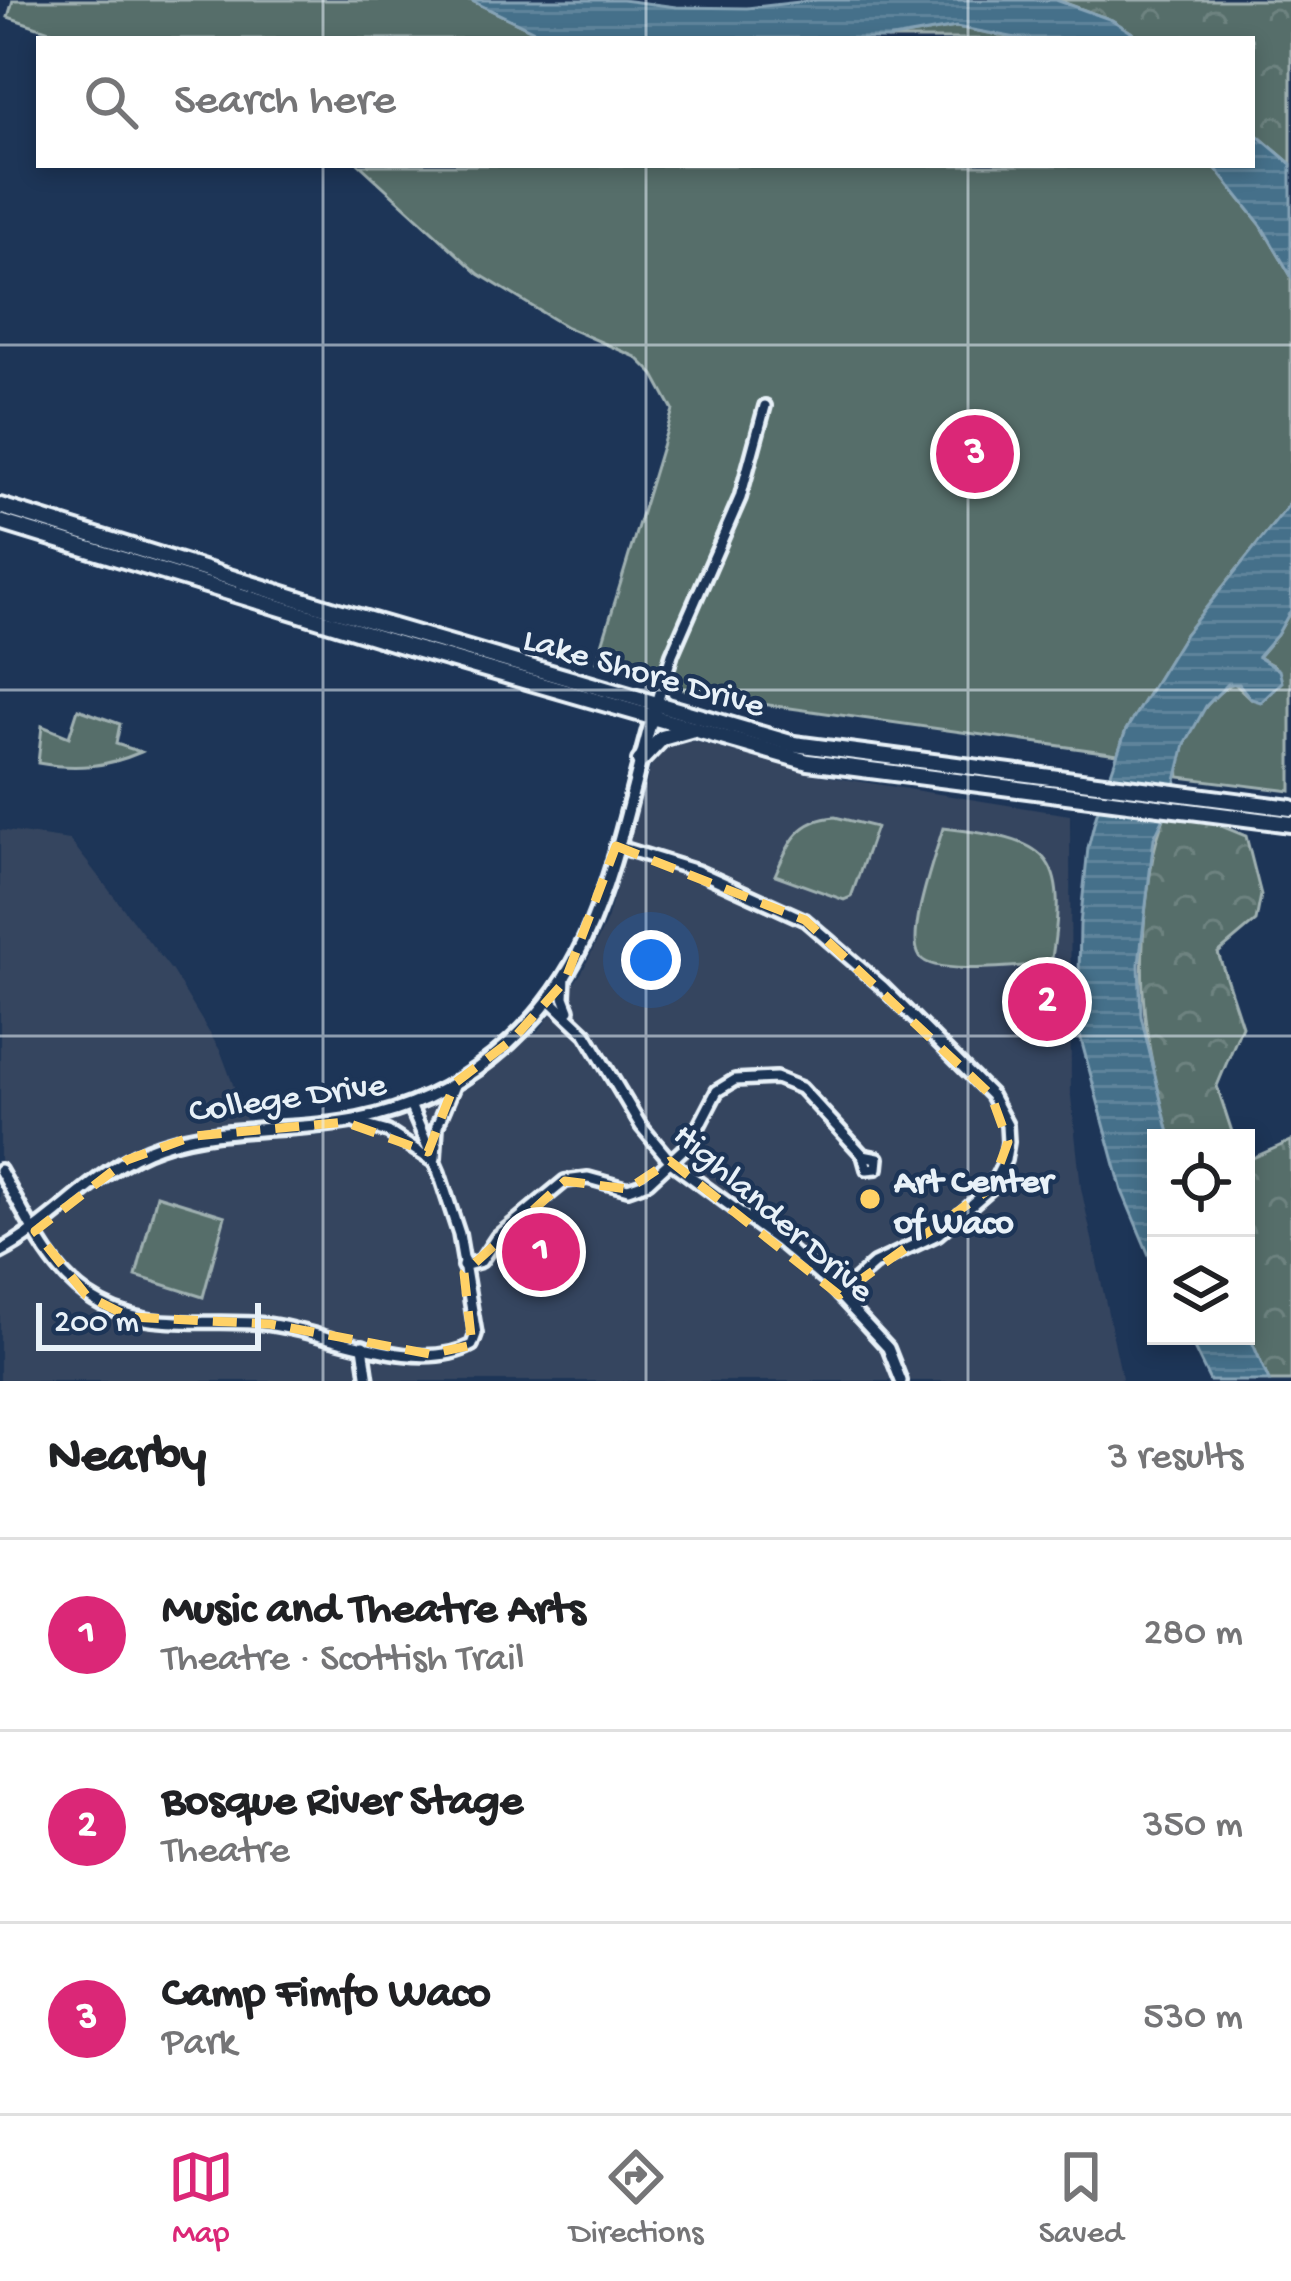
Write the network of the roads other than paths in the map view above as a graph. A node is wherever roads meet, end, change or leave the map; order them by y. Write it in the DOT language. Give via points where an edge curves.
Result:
graph roads {
  1 [pos="765,406"];
  2 [pos="0,506"];
  3 [pos="0,522"];
  4 [pos="655,710"];
  5 [pos="695,729"];
  6 [pos="640,761"];
  7 [pos="1291,808"];
  8 [pos="1291,824"];
  9 [pos="616,846"];
  10 [pos="565,976"];
  11 [pos="549,999"];
  12 [pos="575,1019"];
  13 [pos="455,1083"];
  14 [pos="410,1105"];
  15 [pos="345,1122"];
  16 [pos="863,1155"];
  17 [pos="670,1161"];
  18 [pos="435,1163"];
  19 [pos="0,1170"];
  20 [pos="34,1231"];
  21 [pos="0,1252"];
  22 [pos="463,1266"];
  23 [pos="839,1295"];
  24 [pos="362,1346"];
  25 [pos="368,1381"];
  26 [pos="902,1381"];
  1 -- 4 [label="street" via="740,498"];
  2 -- 4 [label="main road, Lake Shore Drive"];
  3 -- 4 [label="main road, Lake Shore Drive" via="405,646"];
  4 -- 5 [label="main road, Lake Shore Drive"];
  4 -- 6 [label="street, College Drive"];
  4 -- 7 [label="main road, Lake Shore Drive" via="829,751"];
  5 -- 6 [label="main road" via="662,738"];
  5 -- 8 [label="main road, Lake Shore Drive" via="827,765"];
  6 -- 9 [label="street, College Drive"];
  9 -- 10 [label="street, College Drive"];
  9 -- 23 [label="street" via="698,871 805,920 918,1020 1000,1110 1008,1142 991,1188 938,1234 874,1264"];
  10 -- 11 [label="street, College Drive"];
  10 -- 12 [label="street, Highlander Drive"];
  11 -- 12 [label="street, Highlander Drive"];
  11 -- 13 [label="street, College Drive"];
  12 -- 17 [label="street, Highlander Drive"];
  13 -- 14 [label="street, College Drive"];
  13 -- 18 [label="street" via="437,1126"];
  14 -- 15 [label="street, College Drive"];
  14 -- 18 [label="street"];
  15 -- 18 [label="street" via="388,1132"];
  15 -- 20 [label="street, College Drive" via="159,1145 106,1172"];
  16 -- 17 [label="street" via="801,1088 762,1076 717,1091 699,1130"];
  17 -- 22 [label="street" via="628,1189 565,1181 497,1237 481,1262"];
  17 -- 23 [label="street, Highlander Drive"];
  18 -- 22 [label="street"];
  19 -- 20 [label="street"];
  20 -- 21 [label="street, College Drive"];
  20 -- 24 [label="street" via="86,1295 129,1318 270,1324"];
  22 -- 24 [label="street" via="472,1345 430,1354"];
  23 -- 26 [label="street, Highlander Drive" via="888,1348"];
  24 -- 25 [label="street"];
}
